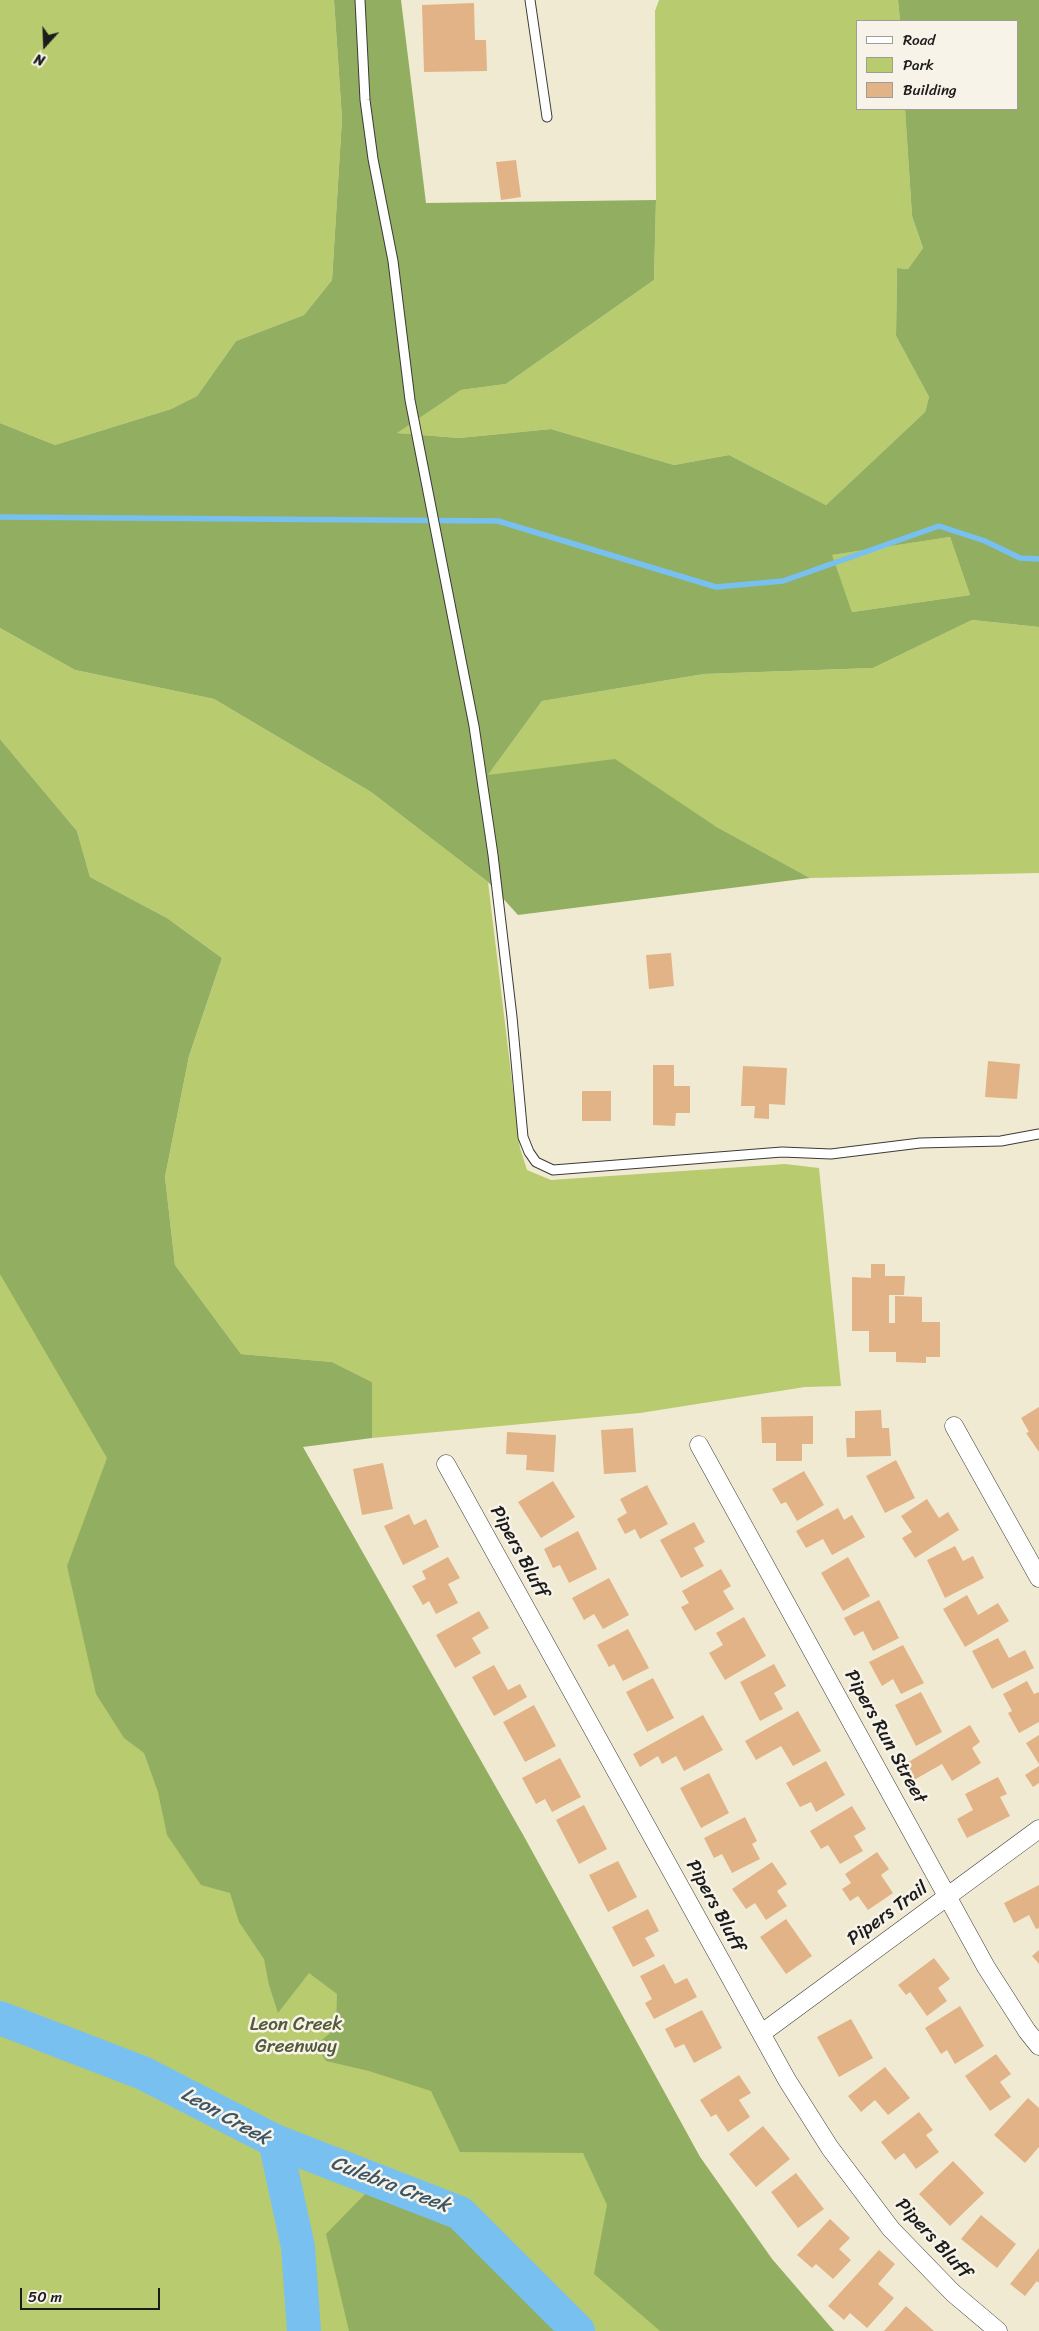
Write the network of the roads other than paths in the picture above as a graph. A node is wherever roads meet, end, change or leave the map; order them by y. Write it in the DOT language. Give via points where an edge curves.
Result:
graph roads {
  1 [pos="360,0"];
  2 [pos="530,0"];
  3 [pos="547,117"];
  4 [pos="1039,1134"];
  5 [pos="954,1426"];
  6 [pos="699,1445"];
  7 [pos="446,1464"];
  8 [pos="1039,1578"];
  9 [pos="1039,1829"];
  10 [pos="948,1896"];
  11 [pos="762,2033"];
  12 [pos="1039,2046"];
  13 [pos="998,2331"];
  1 -- 4 [label="lane" via="368,120 393,261 410,400 474,726 493,855 523,1137 529,1152 536,1162 553,1170 782,1152 832,1154 920,1143 1001,1141"];
  2 -- 3 [label="lane"];
  5 -- 8 [label="street"];
  6 -- 10 [label="street, Pipers Run Street"];
  7 -- 11 [label="street, Pipers Bluff"];
  9 -- 10 [label="street, Pipers Trail"];
  10 -- 11 [label="street, Pipers Trail"];
  10 -- 12 [label="street, Pipers Run Street" via="986,1967"];
  11 -- 13 [label="street, Pipers Bluff" via="830,2148 891,2228 953,2293"];
}
